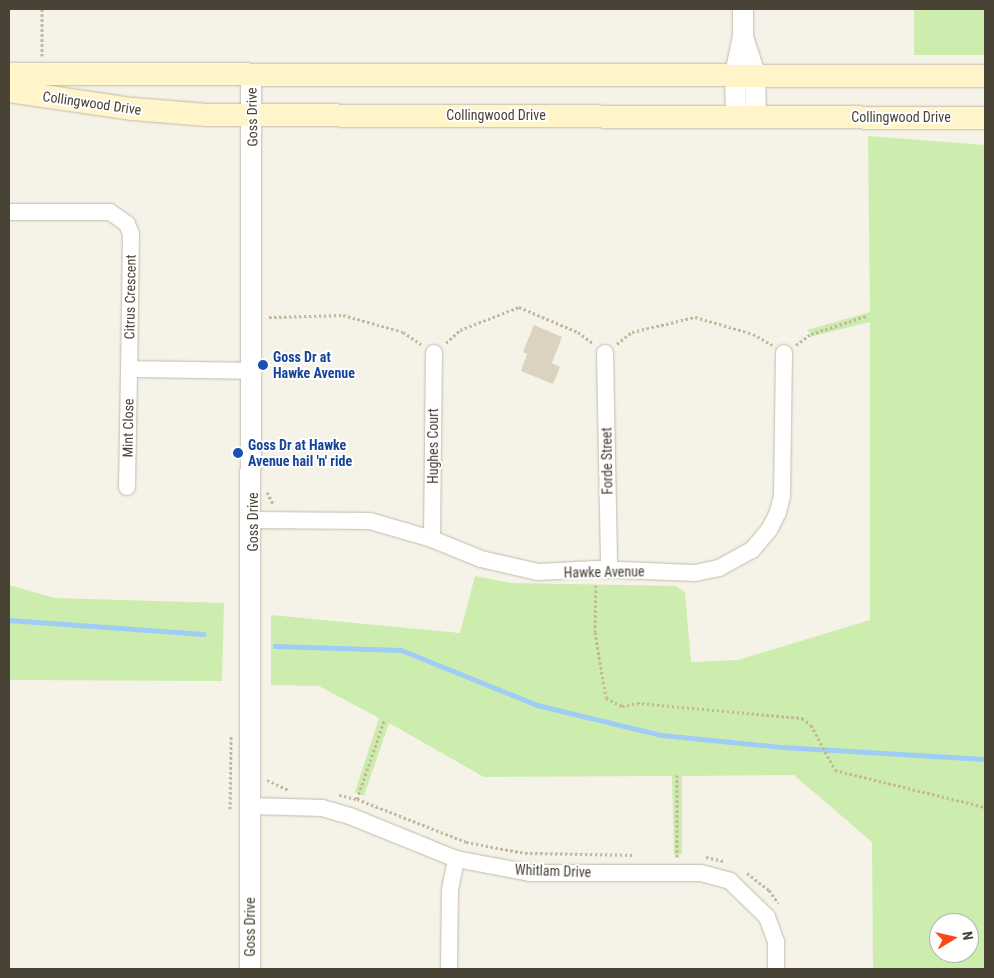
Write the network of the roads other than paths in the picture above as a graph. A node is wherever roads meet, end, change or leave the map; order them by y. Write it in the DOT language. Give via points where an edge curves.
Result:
graph roads {
  1 [pos="742,9"];
  2 [pos="9,74"];
  3 [pos="745,74"];
  4 [pos="251,75"];
  5 [pos="985,76"];
  6 [pos="9,91"];
  7 [pos="252,116"];
  8 [pos="746,117"];
  9 [pos="985,118"];
  10 [pos="9,212"];
  11 [pos="605,352"];
  12 [pos="434,353"];
  13 [pos="784,353"];
  14 [pos="129,369"];
  15 [pos="253,371"];
  16 [pos="127,487"];
  17 [pos="253,520"];
  18 [pos="432,539"];
  19 [pos="603,569"];
  20 [pos="251,806"];
  21 [pos="456,859"];
  22 [pos="250,969"];
  23 [pos="449,969"];
  24 [pos="776,969"];
  1 -- 3 [label="street"];
  2 -- 4 [label="main road, Collingwood Drive"];
  3 -- 4 [label="main road, Collingwood Drive"];
  3 -- 5 [label="main road, Collingwood Drive"];
  3 -- 8 [label="street"];
  4 -- 7 [label="street, Goss Drive"];
  6 -- 7 [label="main road, Collingwood Drive" via="160,112"];
  7 -- 8 [label="main road, Collingwood Drive"];
  7 -- 15 [label="street, Goss Drive" via="263,316"];
  8 -- 9 [label="main road, Collingwood Drive"];
  10 -- 14 [label="street, Citrus Crescent" via="110,212 127,224 131,234"];
  11 -- 19 [label="street, Forde Street"];
  12 -- 18 [label="street, Hughes Court"];
  13 -- 19 [label="street, Hawke Avenue" via="782,496 769,530 752,550 719,568 695,573"];
  14 -- 15 [label="street"];
  14 -- 16 [label="street, Mint Close"];
  15 -- 17 [label="street, Goss Drive"];
  17 -- 18 [label="street, Hawke Avenue" via="370,520"];
  17 -- 20 [label="street, Goss Drive"];
  18 -- 19 [label="street, Hawke Avenue" via="481,559 538,572"];
  20 -- 21 [label="street, Whitlam Drive" via="322,808"];
  20 -- 22 [label="street, Goss Drive"];
  21 -- 23 [label="street" via="450,890"];
  21 -- 24 [label="street, Whitlam Drive" via="530,873 677,866 730,882 767,917 776,942"];
}
